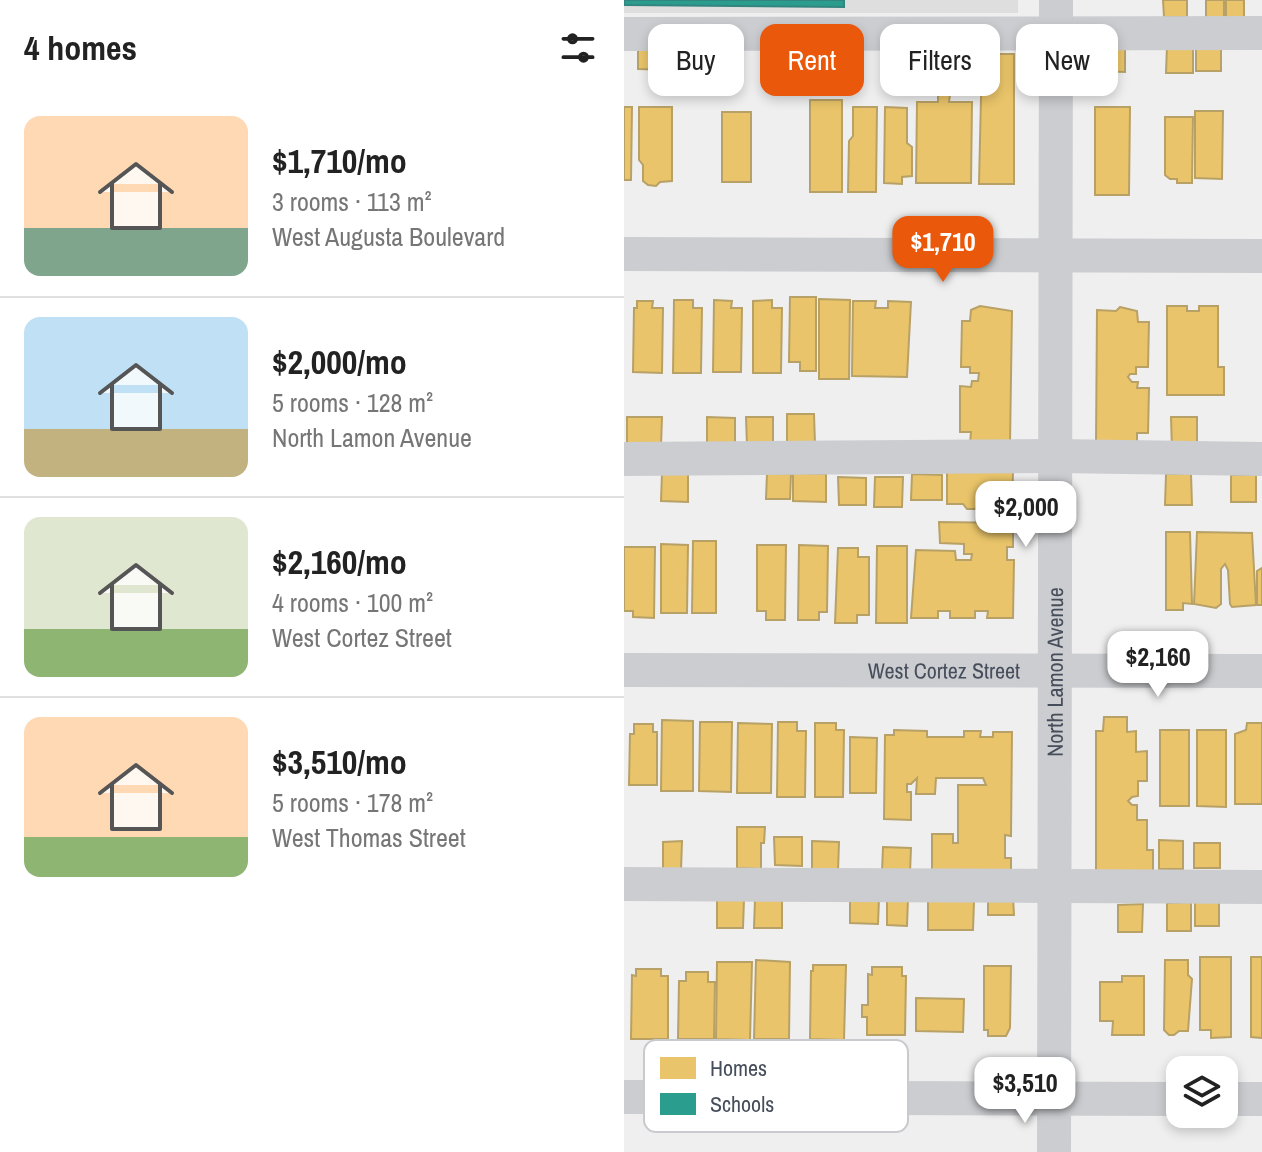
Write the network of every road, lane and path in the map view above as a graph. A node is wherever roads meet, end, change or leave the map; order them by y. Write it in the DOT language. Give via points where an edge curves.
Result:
graph roads {
  1 [pos="1056,16"];
  2 [pos="1262,33"];
  3 [pos="624,34"];
  4 [pos="624,254"];
  5 [pos="1056,255"];
  6 [pos="1262,256"];
  7 [pos="1055,456"];
  8 [pos="624,459"];
  9 [pos="1262,459"];
  10 [pos="624,670"];
  11 [pos="1055,670"];
  12 [pos="1262,671"];
  13 [pos="624,884"];
  14 [pos="1055,886"];
  15 [pos="1262,887"];
  16 [pos="624,1097"];
  17 [pos="644,1097"];
  18 [pos="908,1098"];
  19 [pos="1054,1099"];
  20 [pos="1166,1099"];
  21 [pos="1238,1099"];
  22 [pos="1262,1099"];
  23 [pos="1054,1152"];
  1 -- 2 [label="street"];
  1 -- 3 [label="street"];
  1 -- 5 [label="street, North Lamon Avenue"];
  4 -- 5 [label="street"];
  5 -- 6 [label="street"];
  5 -- 7 [label="street, North Lamon Avenue"];
  7 -- 8 [label="street"];
  7 -- 9 [label="street"];
  7 -- 11 [label="street, North Lamon Avenue"];
  10 -- 11 [label="street, West Cortez Street"];
  11 -- 12 [label="street, West Cortez Street"];
  11 -- 14 [label="street, North Lamon Avenue"];
  13 -- 14 [label="street"];
  14 -- 15 [label="street"];
  14 -- 19 [label="street, North Lamon Avenue"];
  16 -- 17 [label="street"];
  18 -- 19 [label="street"];
  19 -- 20 [label="street"];
  19 -- 23 [label="street, North Lamon Avenue"];
  21 -- 22 [label="street"];
}
